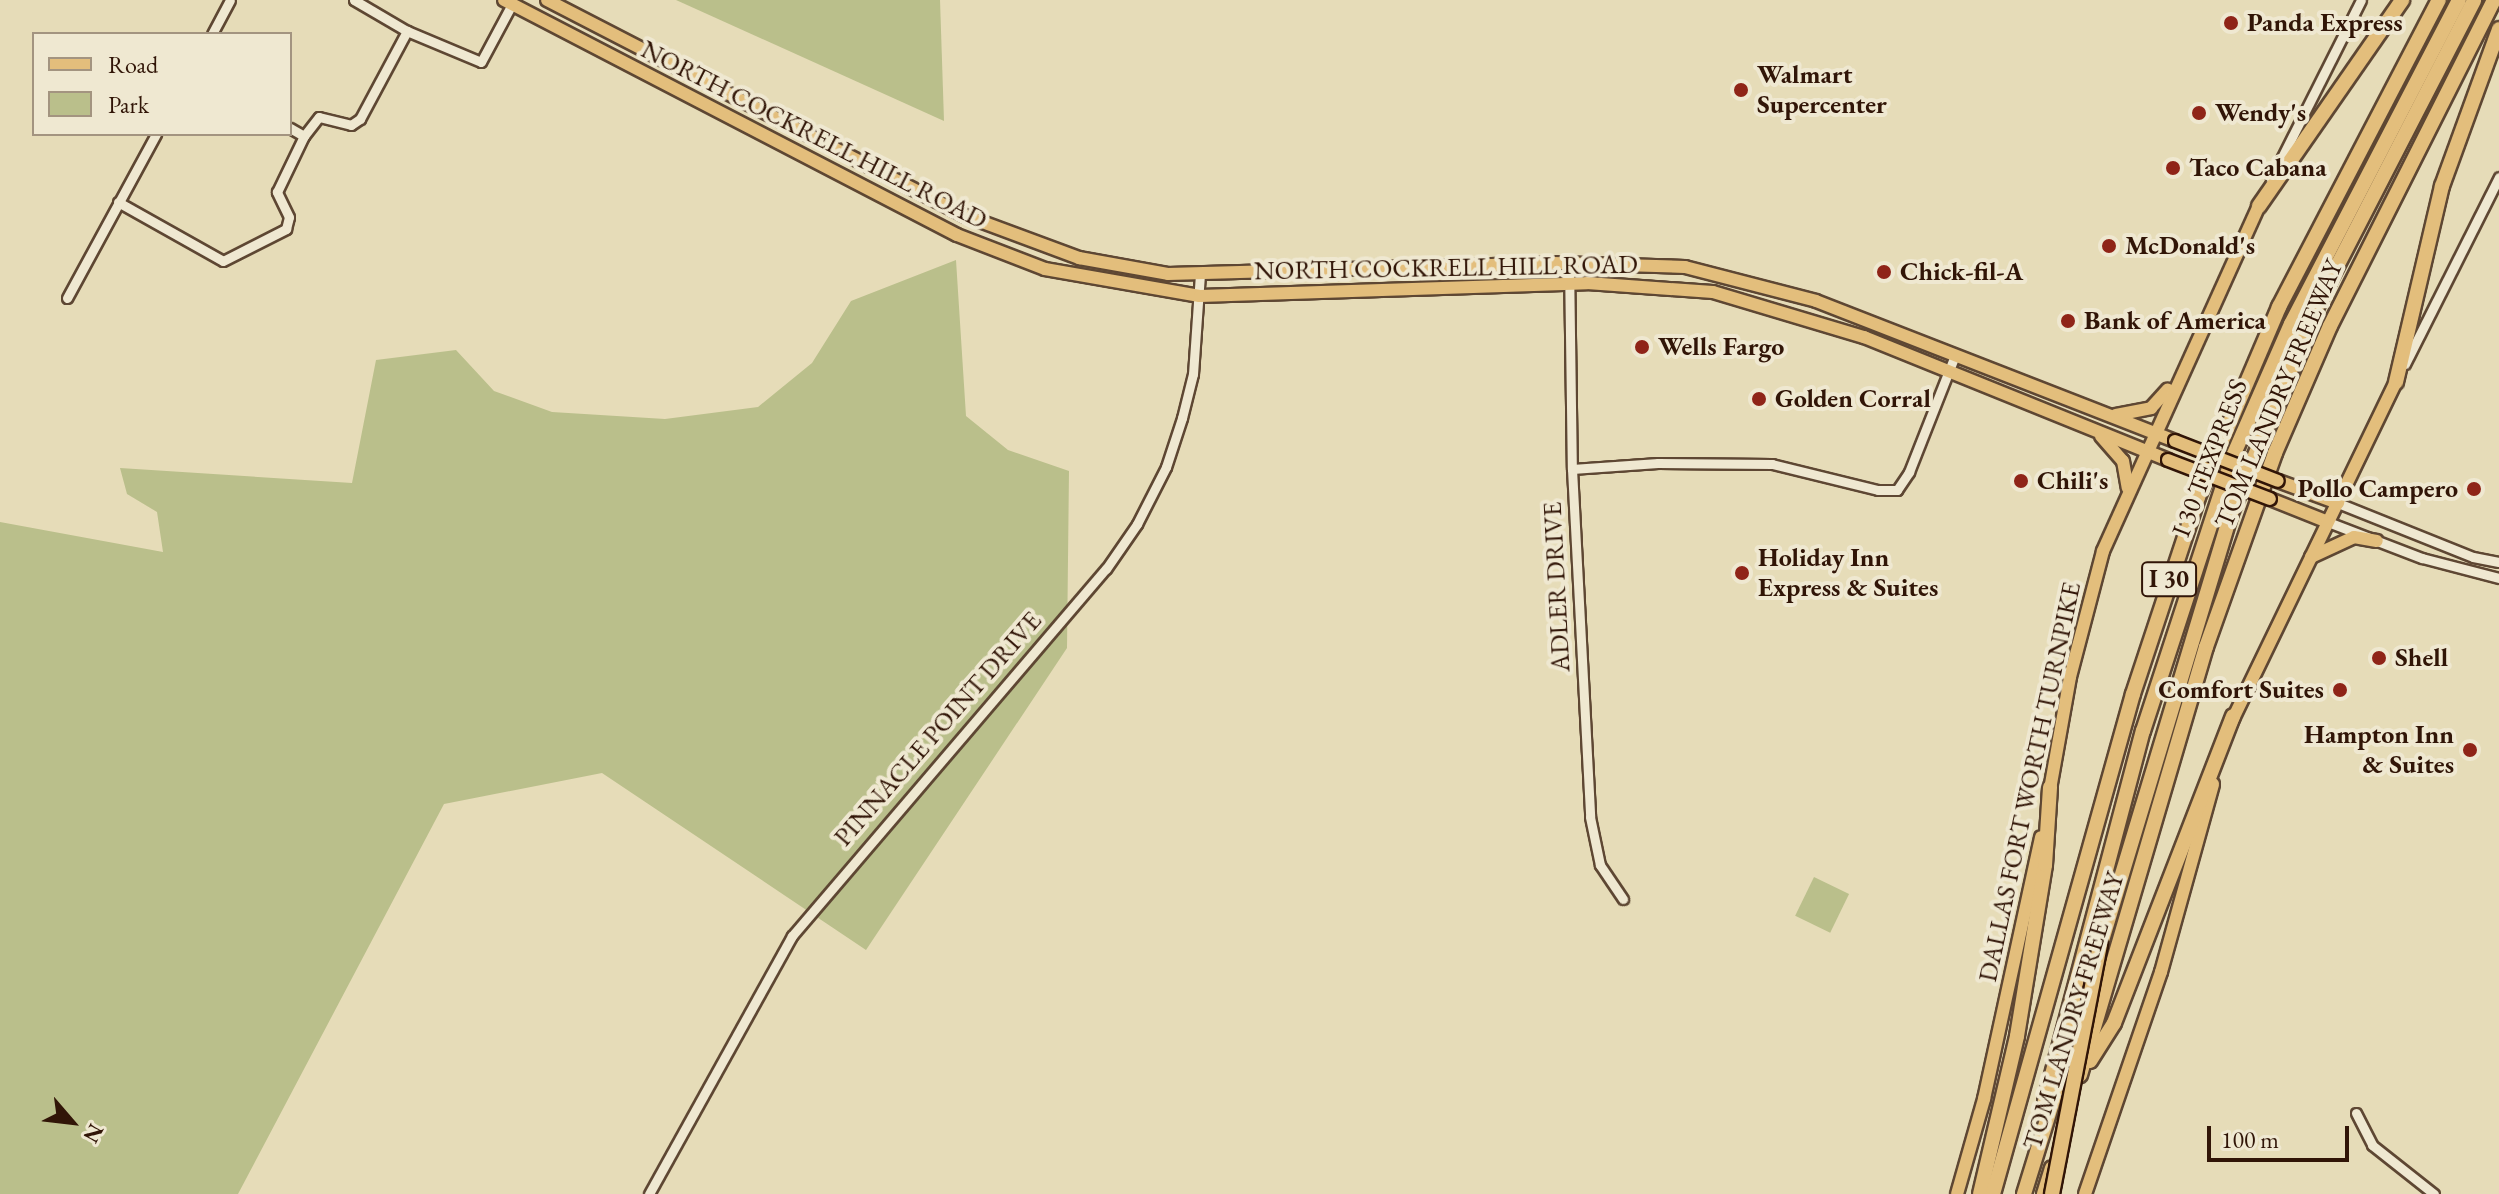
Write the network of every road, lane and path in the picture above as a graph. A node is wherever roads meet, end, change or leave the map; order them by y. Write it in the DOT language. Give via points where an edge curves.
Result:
graph roads {
  1 [pos="230,0"];
  2 [pos="354,0"];
  3 [pos="547,0"];
  4 [pos="2361,0"];
  5 [pos="2402,0"];
  6 [pos="2439,0"];
  7 [pos="2459,0"];
  8 [pos="2474,0"];
  9 [pos="2494,0"];
  10 [pos="508,2"];
  11 [pos="2499,29"];
  12 [pos="407,31"];
  13 [pos="213,32"];
  14 [pos="292,129"];
  15 [pos="155,136"];
  16 [pos="304,136"];
  17 [pos="2499,177"];
  18 [pos="118,202"];
  19 [pos="2259,206"];
  20 [pos="1569,263"];
  21 [pos="1200,275"];
  22 [pos="1569,283"];
  23 [pos="1778,288"];
  24 [pos="1200,296"];
  25 [pos="67,298"];
  26 [pos="1773,306"];
  27 [pos="1955,355"];
  28 [pos="2183,367"];
  29 [pos="1949,372"];
  30 [pos="2396,382"];
  31 [pos="2101,412"];
  32 [pos="2095,431"];
  33 [pos="2155,433"];
  34 [pos="2147,452"];
  35 [pos="1572,469"];
  36 [pos="2127,498"];
  37 [pos="2338,503"];
  38 [pos="2328,522"];
  39 [pos="2377,541"];
  40 [pos="2311,557"];
  41 [pos="2499,562"];
  42 [pos="2499,578"];
  43 [pos="2233,716"];
  44 [pos="2050,787"];
  45 [pos="1623,899"];
  46 [pos="2100,945"];
  47 [pos="2079,1079"];
  48 [pos="2356,1113"];
  49 [pos="649,1194"];
  50 [pos="1957,1194"];
  51 [pos="1980,1194"];
  52 [pos="1993,1194"];
  53 [pos="2022,1194"];
  54 [pos="2044,1194"];
  55 [pos="2052,1194"];
  56 [pos="2085,1194"];
  57 [pos="2434,1194"];
  1 -- 13 [label="street"];
  2 -- 12 [label="street"];
  3 -- 21 [label="main road, NORTH COCKRELL HILL ROAD" via="1008,235 1122,268"];
  4 -- 19 [label="street, DALLAS FORT WORTH TURNPIKE"];
  5 -- 19 [label="highway"];
  6 -- 52 [label="highway, TOM LANDRY FREEWAY / I 30" via="2279,307 2198,497 2133,694"];
  7 -- 53 [label="highway, I 30 TEXPRESS" via="2291,324 2233,456 2143,731"];
  8 -- 46 [label="highway" via="2320,299 2272,408 2208,581"];
  9 -- 47 [label="highway, TOM LANDRY FREEWAY / I 30" via="2330,326 2270,465 2206,647"];
  10 -- 12 [label="street" via="481,62"];
  10 -- 24 [label="main road, NORTH COCKRELL HILL ROAD" via="999,253 1088,279"];
  11 -- 30 [label="highway" via="2442,186"];
  12 -- 16 [label="street" via="360,119 351,125 319,117"];
  14 -- 16 [label="street"];
  15 -- 18 [label="street"];
  16 -- 18 [label="street" via="277,192 289,217 286,229 230,260"];
  17 -- 30 [label="street"];
  18 -- 25 [label="street"];
  19 -- 28 [label="main road, DALLAS FORT WORTH TURNPIKE"];
  20 -- 21 [label="main road, NORTH COCKRELL HILL ROAD"];
  20 -- 22 [label="street, ADLER DRIVE"];
  20 -- 23 [label="main road, NORTH COCKRELL HILL ROAD" via="1685,267"];
  21 -- 24 [label="street, PINNACLE POINT DRIVE"];
  22 -- 24 [label="main road, NORTH COCKRELL HILL ROAD"];
  22 -- 26 [label="main road, NORTH COCKRELL HILL ROAD" via="1675,287"];
  22 -- 35 [label="street, ADLER DRIVE"];
  23 -- 26 [label="main road"];
  23 -- 27 [label="main road, NORTH COCKRELL HILL ROAD"];
  24 -- 49 [label="street, PINNACLE POINT DRIVE" via="1193,374 1179,427 1154,495 1130,537 792,936"];
  26 -- 29 [label="main road, NORTH COCKRELL HILL ROAD"];
  27 -- 29 [label="street"];
  27 -- 31 [label="main road, NORTH COCKRELL HILL ROAD"];
  28 -- 31 [label="main road" via="2151,408 2121,415"];
  28 -- 33 [label="main road, DALLAS FORT WORTH TURNPIKE"];
  29 -- 32 [label="main road, NORTH COCKRELL HILL ROAD"];
  29 -- 35 [label="street" via="1897,490 1772,464"];
  30 -- 37 [label="main road"];
  31 -- 33 [label="main road, NORTH COCKRELL HILL ROAD"];
  32 -- 34 [label="main road, NORTH COCKRELL HILL ROAD"];
  32 -- 36 [label="main road" via="2123,461"];
  33 -- 34 [label="main road, DALLAS FORT WORTH TURNPIKE"];
  33 -- 37 [label="main road, NORTH COCKRELL HILL ROAD, bridge"];
  34 -- 36 [label="main road, DALLAS FORT WORTH TURNPIKE"];
  34 -- 38 [label="main road, NORTH COCKRELL HILL ROAD, bridge"];
  35 -- 45 [label="street, ADLER DRIVE" via="1592,840 1606,877"];
  36 -- 44 [label="main road, DALLAS FORT WORTH TURNPIKE" via="2103,551 2083,623"];
  37 -- 38 [label="main road"];
  37 -- 41 [label="street, NORTH COCKRELL HILL ROAD" via="2473,557"];
  38 -- 39 [label="street, NORTH COCKRELL HILL ROAD"];
  38 -- 40 [label="main road"];
  39 -- 40 [label="main road" via="2354,537"];
  39 -- 42 [label="street, NORTH COCKRELL HILL ROAD"];
  40 -- 43 [label="main road"];
  43 -- 47 [label="highway" via="2114,1023"];
  43 -- 56 [label="main road" via="2161,972"];
  44 -- 50 [label="main road, DALLAS FORT WORTH TURNPIKE" via="1984,1099"];
  44 -- 51 [label="highway" via="2045,865 2017,1036"];
  46 -- 53 [label="highway, bridge"];
  46 -- 55 [label="highway, bridge"];
  47 -- 54 [label="highway, TOM LANDRY FREEWAY / I 30"];
  48 -- 57 [label="street" via="2372,1145"];
}
